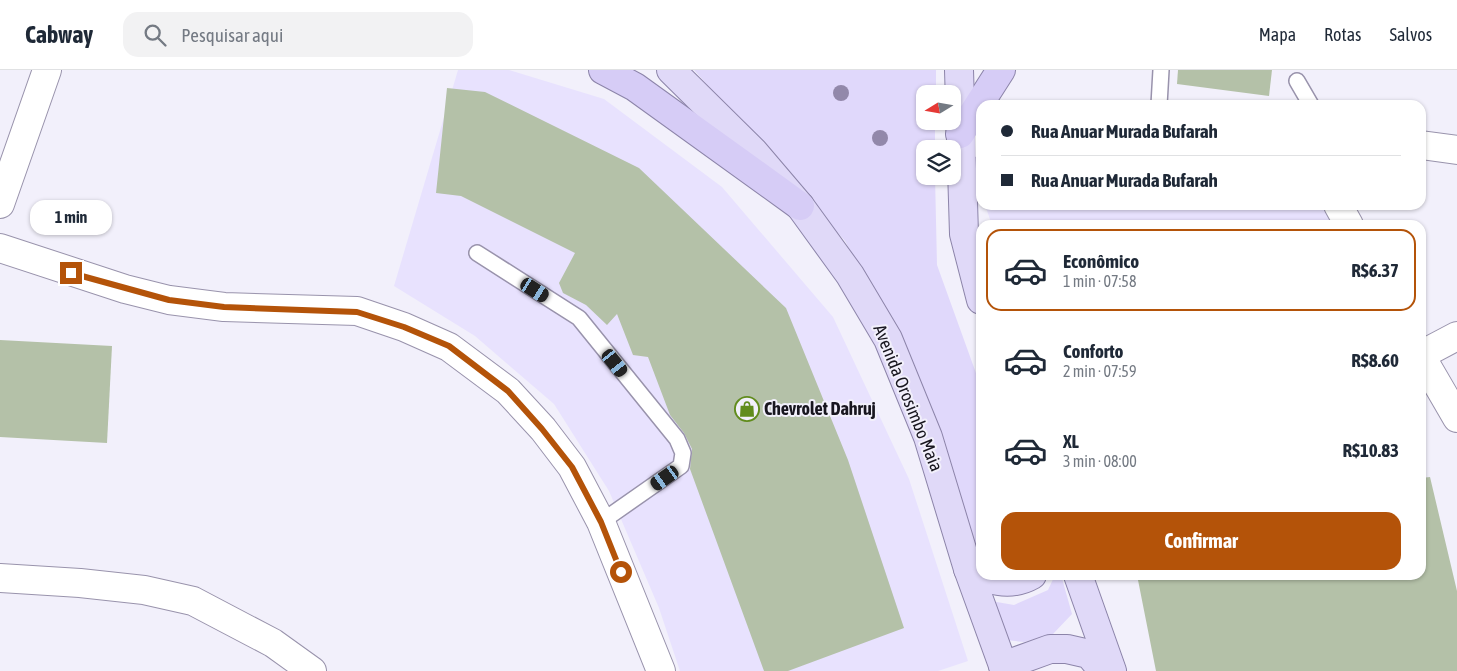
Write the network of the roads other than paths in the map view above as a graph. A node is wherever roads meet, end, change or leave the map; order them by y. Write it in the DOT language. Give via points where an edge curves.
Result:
graph roads {
  1 [pos="47,70"];
  2 [pos="603,70"];
  3 [pos="671,70"];
  4 [pos="959,70"];
  5 [pos="1001,70"];
  6 [pos="1162,70"];
  7 [pos="1297,81"];
  8 [pos="986,100"];
  9 [pos="1159,100"];
  10 [pos="1308,100"];
  11 [pos="976,121"];
  12 [pos="967,140"];
  13 [pos="1426,146"];
  14 [pos="1457,150"];
  15 [pos="0,204"];
  16 [pos="800,206"];
  17 [pos="0,248"];
  18 [pos="476,253"];
  19 [pos="976,281"];
  20 [pos="1457,336"];
  21 [pos="1426,352"];
  22 [pos="1426,364"];
  23 [pos="1457,418"];
  24 [pos="601,522"];
  25 [pos="968,569"];
  26 [pos="976,574"];
  27 [pos="0,578"];
  28 [pos="991,580"];
  29 [pos="1017,580"];
  30 [pos="1080,580"];
  31 [pos="999,669"];
  32 [pos="312,671"];
  33 [pos="661,671"];
  34 [pos="1103,671"];
  35 [pos="1112,671"];
  1 -- 15 [label="street"];
  2 -- 16 [label="highway" via="643,92"];
  3 -- 16 [label="main road, Avenida Orosimbo Maia" via="748,146"];
  4 -- 12 [label="main road"];
  5 -- 8 [label="highway"];
  6 -- 9 [label="lane"];
  7 -- 10 [label="lane"];
  11 -- 12 [label="highway"];
  12 -- 19 [label="main road" via="964,234"];
  13 -- 14 [label="street"];
  16 -- 25 [label="main road, Avenida Orosimbo Maia" via="850,275 888,339 928,438"];
  17 -- 24 [label="street" via="125,290 169,300 224,307 357,312 449,346 508,391 542,429 572,467"];
  18 -- 24 [label="lane" via="579,318 677,439 682,454 681,466"];
  20 -- 21 [label="street"];
  22 -- 23 [label="street"];
  24 -- 33 [label="street"];
  25 -- 26 [label="main road"];
  25 -- 31 [label="main road, Avenida Orosimbo Maia"];
  27 -- 32 [label="street" via="135,589 193,601 273,643"];
  28 -- 29 [label="main road"];
  30 -- 35 [label="main road"];
  31 -- 34 [label="main road" via="1050,649 1067,649 1089,654"];
}
